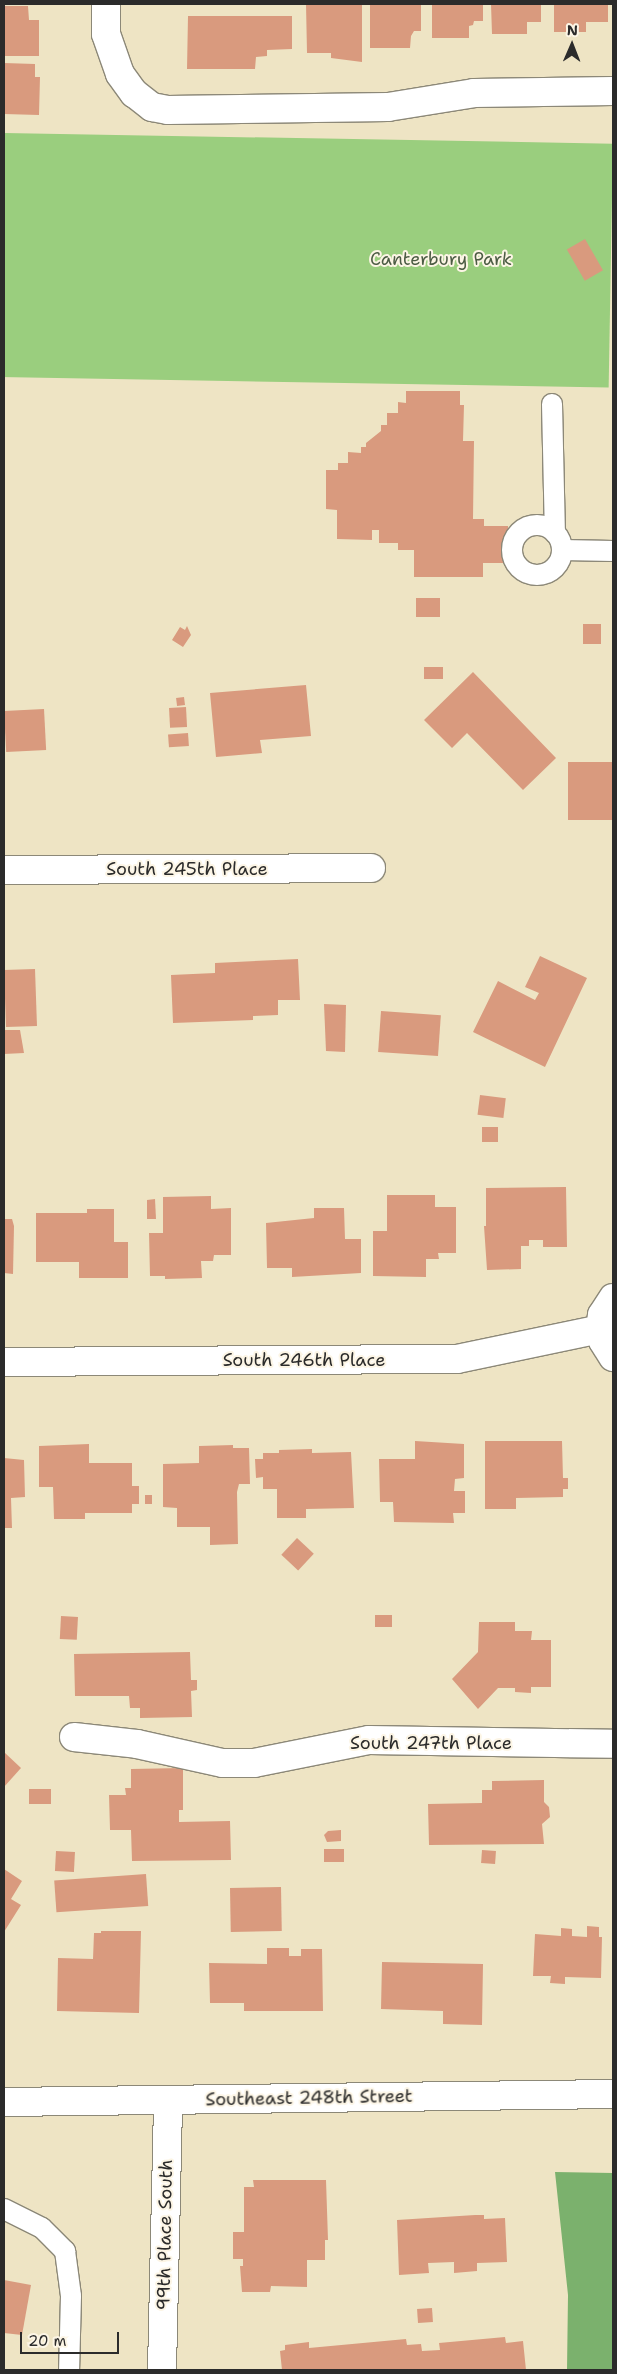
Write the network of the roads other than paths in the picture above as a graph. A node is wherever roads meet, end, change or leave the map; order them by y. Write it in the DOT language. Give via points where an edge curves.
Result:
graph roads {
  1 [pos="106,4"];
  2 [pos="613,91"];
  3 [pos="552,404"];
  4 [pos="613,551"];
  5 [pos="371,868"];
  6 [pos="4,870"];
  7 [pos="613,1298"];
  8 [pos="600,1329"];
  9 [pos="613,1357"];
  10 [pos="4,1362"];
  11 [pos="74,1737"];
  12 [pos="613,1744"];
  13 [pos="613,2094"];
  14 [pos="168,2100"];
  15 [pos="4,2102"];
  16 [pos="4,2209"];
  17 [pos="69,2370"];
  18 [pos="162,2370"];
  1 -- 2 [label="street" via="106,34 120,74 134,93 152,107 168,110 388,107 474,93"];
  3 -- 4 [label="lane" via="558,541"];
  5 -- 6 [label="street, South 245th Place"];
  7 -- 8 [label="street" via="602,1315"];
  8 -- 9 [label="street"];
  8 -- 10 [label="street, South 246th Place" via="457,1359"];
  11 -- 12 [label="street, South 247th Place" via="137,1744 222,1763 254,1763 368,1740"];
  13 -- 14 [label="street, Southeast 248th Street"];
  14 -- 15 [label="street, Southeast 248th Street"];
  14 -- 18 [label="street, 99th Place South"];
  16 -- 17 [label="lane" via="42,2228 65,2251 71,2296"];
}
